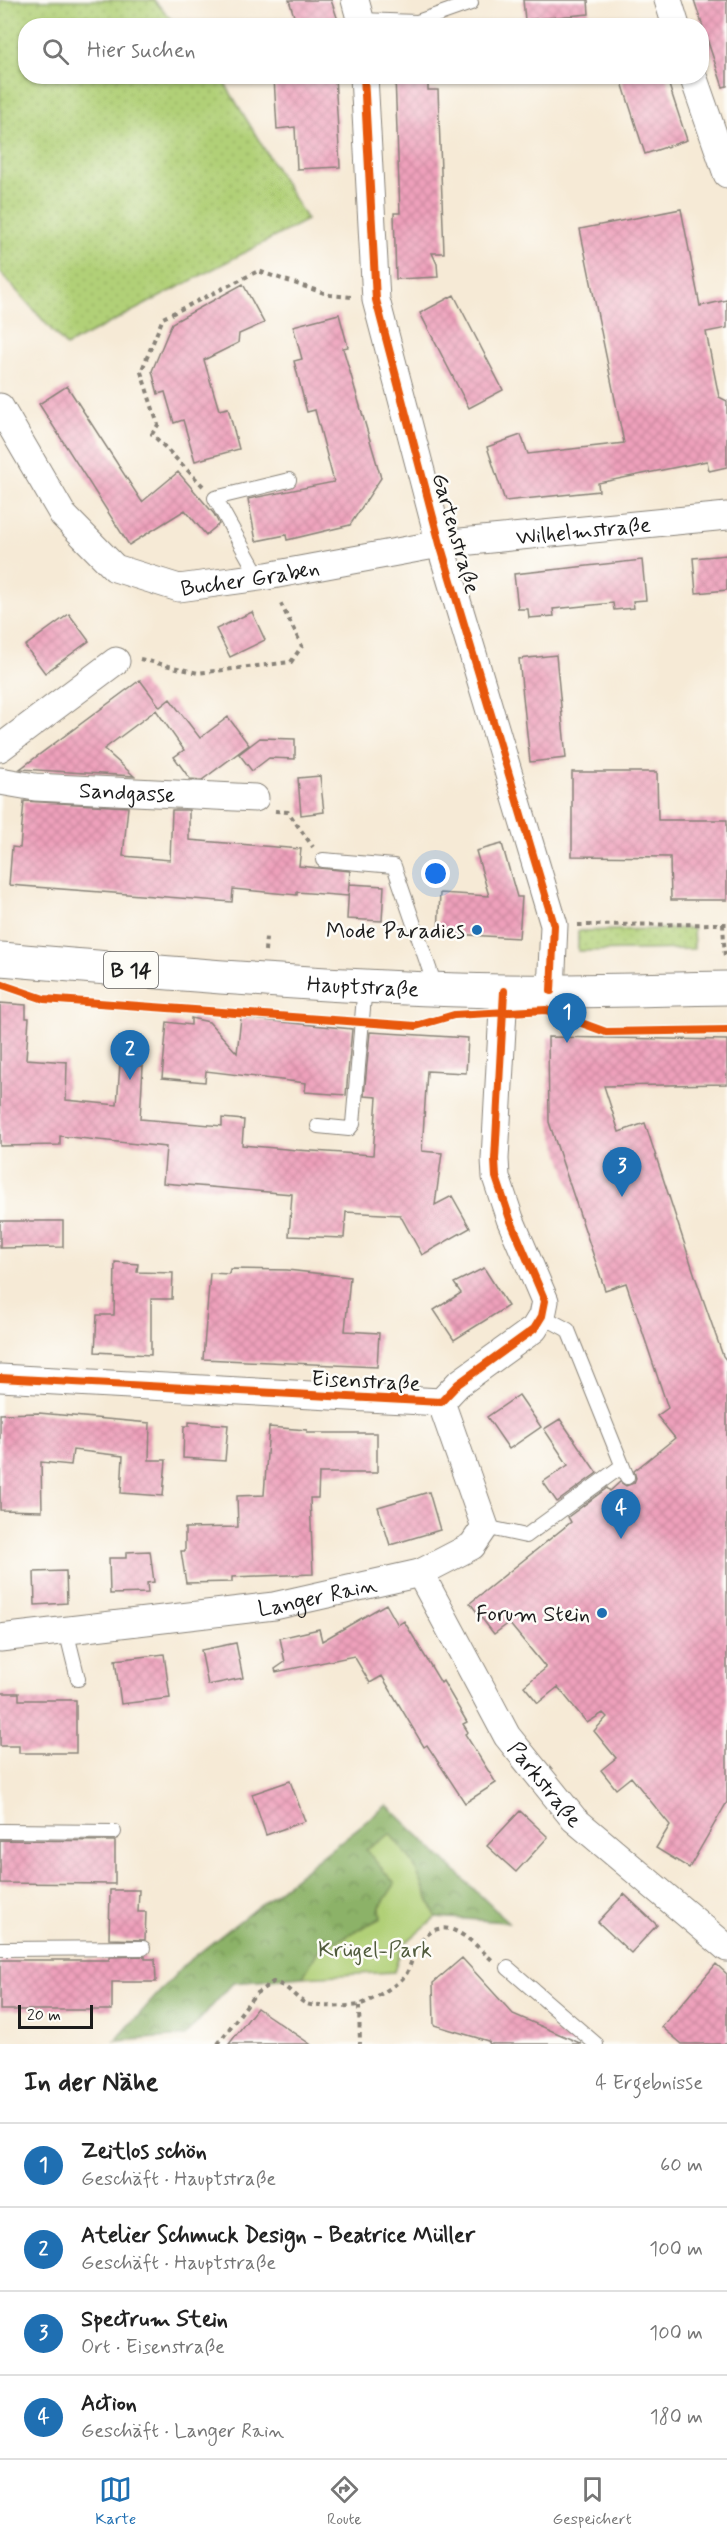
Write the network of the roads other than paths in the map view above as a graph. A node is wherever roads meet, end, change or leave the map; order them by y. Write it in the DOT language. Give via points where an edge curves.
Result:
graph roads {
  1 [pos="470,0"];
  2 [pos="668,0"];
  3 [pos="359,15"];
  4 [pos="384,18"];
  5 [pos="428,18"];
  6 [pos="674,18"];
  7 [pos="364,84"];
  8 [pos="696,84"];
  9 [pos="727,174"];
  10 [pos="0,407"];
  11 [pos="289,480"];
  12 [pos="727,516"];
  13 [pos="440,544"];
  14 [pos="263,577"];
  15 [pos="116,662"];
  16 [pos="0,748"];
  17 [pos="0,781"];
  18 [pos="255,798"];
  19 [pos="323,860"];
  20 [pos="0,959"];
  21 [pos="365,986"];
  22 [pos="432,988"];
  23 [pos="726,988"];
  24 [pos="504,991"];
  25 [pos="551,991"];
  26 [pos="318,1126"];
  27 [pos="542,1316"];
  28 [pos="0,1378"];
  29 [pos="441,1402"];
  30 [pos="485,1527"];
  31 [pos="420,1573"];
  32 [pos="66,1630"];
  33 [pos="0,1638"];
  34 [pos="78,1679"];
  35 [pos="0,1831"];
  36 [pos="114,1832"];
  37 [pos="143,1948"];
  38 [pos="727,1948"];
  39 [pos="0,1949"];
  40 [pos="508,1968"];
  41 [pos="596,2044"];
  1 -- 5 [label="lane" via="471,3"];
  2 -- 6 [label="street"];
  3 -- 4 [label="lane"];
  7 -- 13 [label="street, Gartenstraße" via="375,300"];
  8 -- 9 [label="street"];
  10 -- 14 [label="street, Bucher Graben" via="63,515 115,568 179,588"];
  11 -- 14 [label="lane" via="215,498"];
  12 -- 13 [label="street, Wilhelmstraße"];
  13 -- 14 [label="street, Bucher Graben"];
  13 -- 25 [label="street, Gartenstraße" via="554,926"];
  15 -- 16 [label="street"];
  17 -- 18 [label="street, Sandgasse" via="35,787"];
  19 -- 22 [label="lane" via="394,866 431,974"];
  20 -- 21 [label="main road, Hauptstraße / B 14"];
  21 -- 22 [label="main road, Hauptstraße / B 14"];
  21 -- 26 [label="lane" via="353,1124 349,1129"];
  22 -- 24 [label="main road, Hauptstraße / B 14"];
  23 -- 25 [label="main road, Hauptstraße / B 14"];
  24 -- 25 [label="main road, Hauptstraße / B 14"];
  24 -- 27 [label="street" via="496,1177 545,1301"];
  27 -- 29 [label="street, Eisenstraße" via="534,1329 458,1384"];
  27 -- 30 [label="lane" via="568,1330 624,1471 526,1536"];
  28 -- 29 [label="street, Eisenstraße"];
  29 -- 30 [label="street"];
  30 -- 31 [label="street, Langer Rain" via="472,1546"];
  31 -- 32 [label="street, Langer Rain" via="274,1606"];
  31 -- 38 [label="street, Parkstraße" via="507,1736 567,1810"];
  32 -- 33 [label="street, Langer Rain"];
  32 -- 34 [label="lane"];
  35 -- 36 [label="lane"];
  37 -- 39 [label="lane"];
  40 -- 41 [label="lane"];
}
